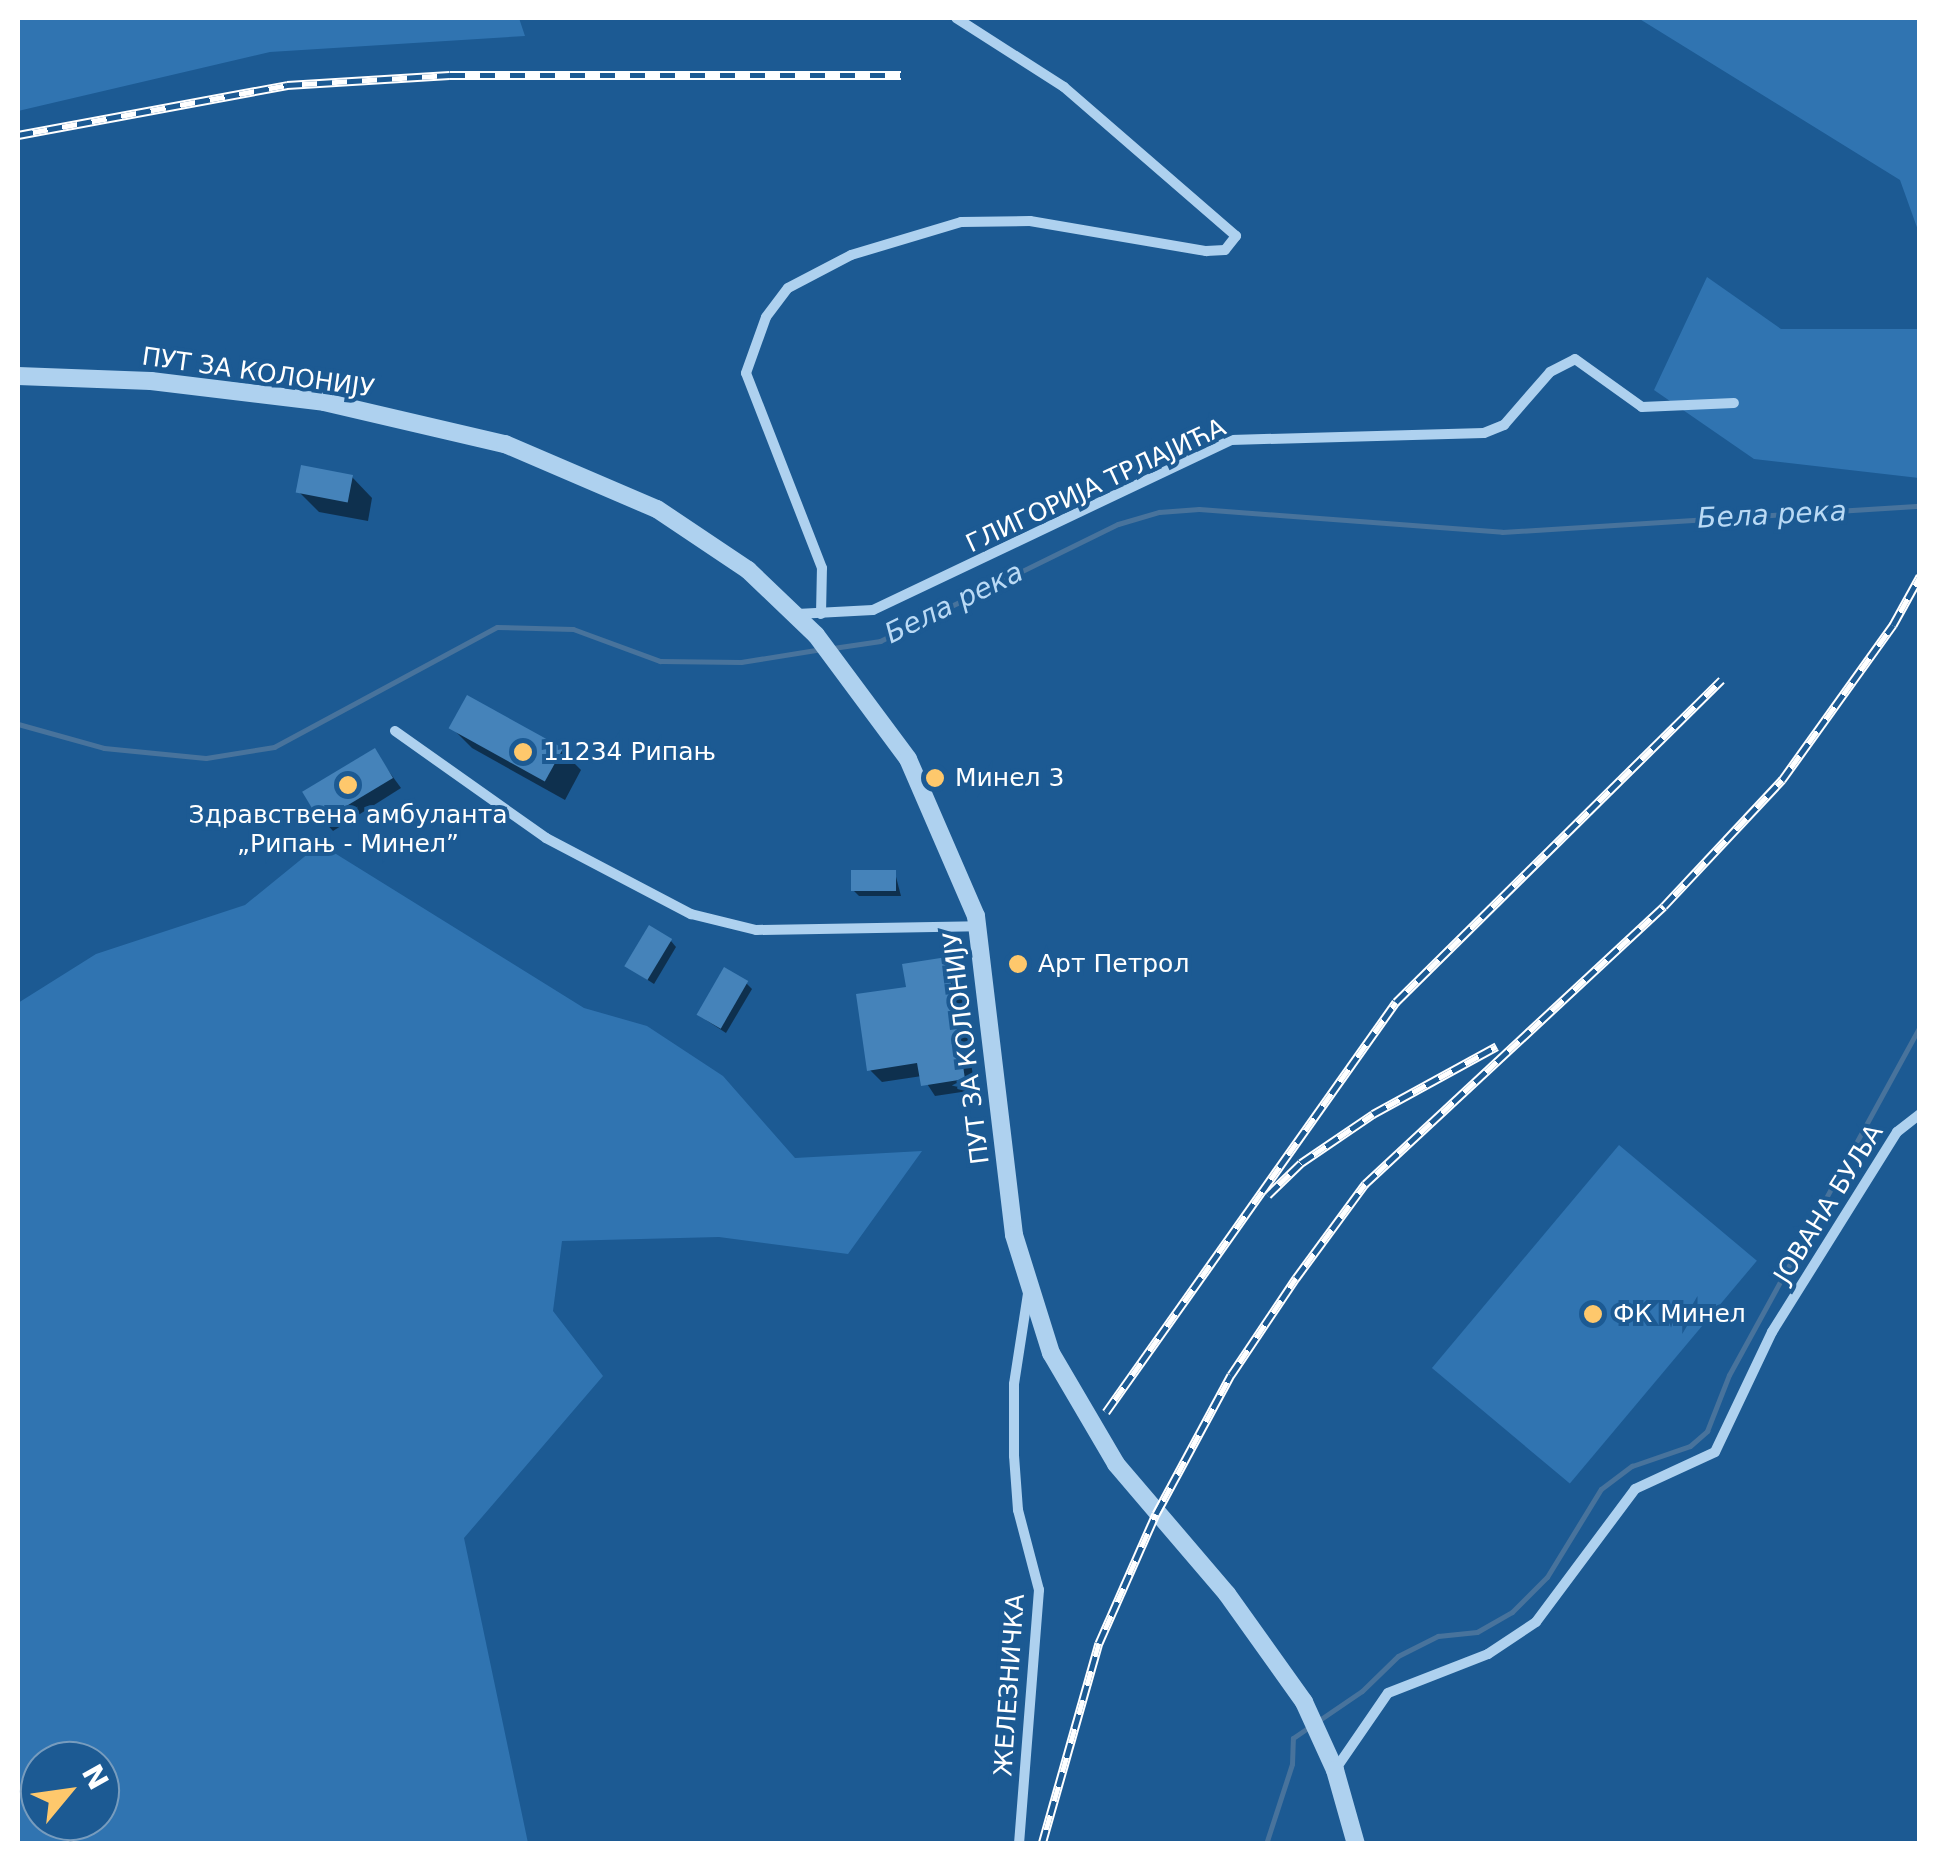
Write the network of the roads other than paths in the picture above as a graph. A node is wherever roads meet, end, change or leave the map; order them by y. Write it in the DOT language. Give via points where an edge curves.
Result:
graph roads {
  1 [pos="956,18"];
  2 [pos="18,376"];
  3 [pos="1734,403"];
  4 [pos="796,614"];
  5 [pos="820,614"];
  6 [pos="395,730"];
  7 [pos="977,926"];
  8 [pos="1920,1114"];
  9 [pos="1028,1293"];
  10 [pos="1335,1770"];
  11 [pos="1019,1844"];
  12 [pos="1356,1844"];
  1 -- 5 [label="street" via="1064,87 1236,236 1225,250 1206,251 1030,221 962,222 851,254 788,288 766,317 746,373 822,568"];
  2 -- 4 [label="street, ПУТ ЗА КОЛОНИЈУ" via="151,381 324,402 505,444 657,510 748,570"];
  3 -- 5 [label="street, ГЛИГОРИЈА ТРЛАЈИЋА" via="1642,407 1576,359 1550,372 1504,425 1484,433 1231,440 873,610"];
  4 -- 5 [label="street, ГЛИГОРИЈА ТРЛАЈИЋА"];
  4 -- 7 [label="street, ПУТ ЗА КОЛОНИЈУ" via="851,675 908,759 948,838"];
  6 -- 7 [label="street" via="546,838 691,914 756,930"];
  7 -- 9 [label="street, ПУТ ЗА КОЛОНИЈУ" via="1014,1235"];
  8 -- 10 [label="street, ЈОВАНА БУЉА" via="1897,1132 1772,1332 1715,1452 1634,1489 1536,1622 1488,1654 1388,1693"];
  9 -- 10 [label="street, ПУТ ЗА КОЛОНИЈУ" via="1051,1354 1107,1452 1227,1594 1310,1712"];
  9 -- 11 [label="street, ЖЕЛЕЗНИЧКА" via="1014,1384 1014,1456 1018,1510 1039,1590"];
  10 -- 12 [label="street, ПУТ ЗА КОЛОНИЈУ"];
}
